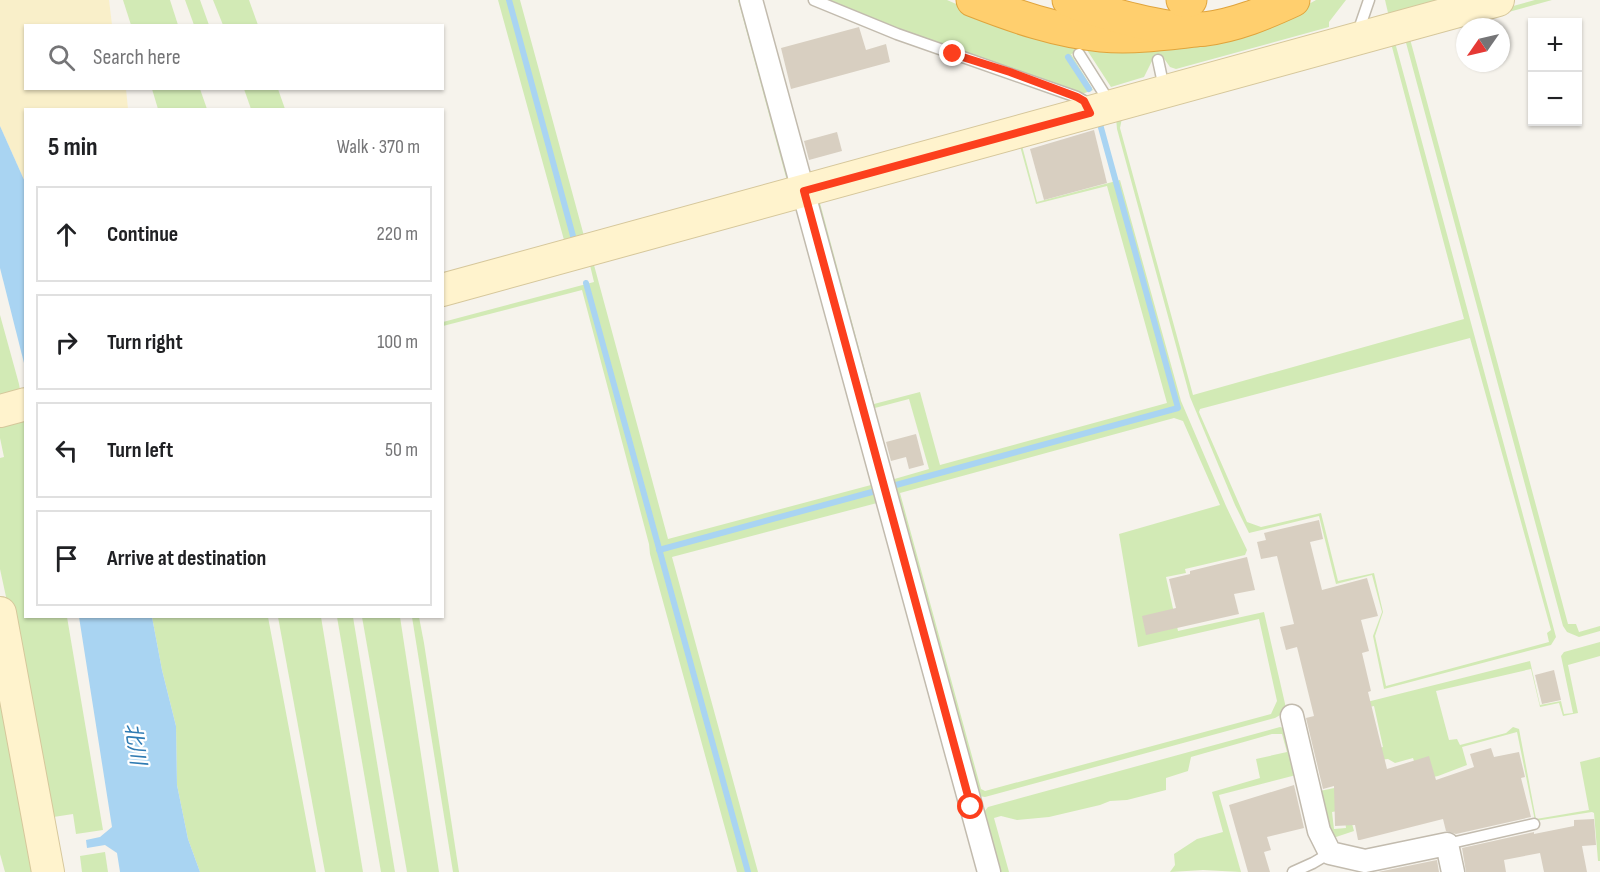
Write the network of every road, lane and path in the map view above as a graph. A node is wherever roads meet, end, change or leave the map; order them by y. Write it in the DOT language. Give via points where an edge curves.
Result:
graph roads {
  1 [pos="751,0"];
  2 [pos="814,0"];
  3 [pos="973,0"];
  4 [pos="1069,0"];
  5 [pos="1183,0"];
  6 [pos="1293,0"];
  7 [pos="1369,0"];
  8 [pos="1498,0"];
  9 [pos="1196,15"];
  10 [pos="1356,38"];
  11 [pos="1079,54"];
  12 [pos="1158,60"];
  13 [pos="1165,91"];
  14 [pos="1101,110"];
  15 [pos="804,191"];
  16 [pos="444,289"];
  17 [pos="24,405"];
  18 [pos="0,411"];
  19 [pos="0,613"];
  20 [pos="1292,716"];
  21 [pos="1534,824"];
  22 [pos="1447,843"];
  23 [pos="1330,853"];
  24 [pos="48,872"];
  25 [pos="989,872"];
  26 [pos="1293,872"];
  27 [pos="1453,872"];
  1 -- 15 [label="street"];
  2 -- 14 [label="lane" via="897,34 1077,97"];
  3 -- 9 [label="highway" via="1034,22 1101,35 1164,34"];
  4 -- 9 [label="highway" via="1168,27"];
  5 -- 9 [label="highway"];
  6 -- 9 [label="highway" via="1243,20"];
  7 -- 10 [label="lane"];
  8 -- 10 [label="street"];
  10 -- 13 [label="street"];
  11 -- 14 [label="lane"];
  12 -- 13 [label="lane"];
  13 -- 14 [label="street"];
  14 -- 15 [label="street"];
  15 -- 16 [label="street"];
  15 -- 25 [label="street"];
  17 -- 18 [label="street"];
  19 -- 24 [label="street"];
  20 -- 23 [label="street" via="1319,831"];
  21 -- 22 [label="lane"];
  22 -- 23 [label="street" via="1365,861"];
  22 -- 27 [label="street"];
  23 -- 26 [label="lane"];
}
